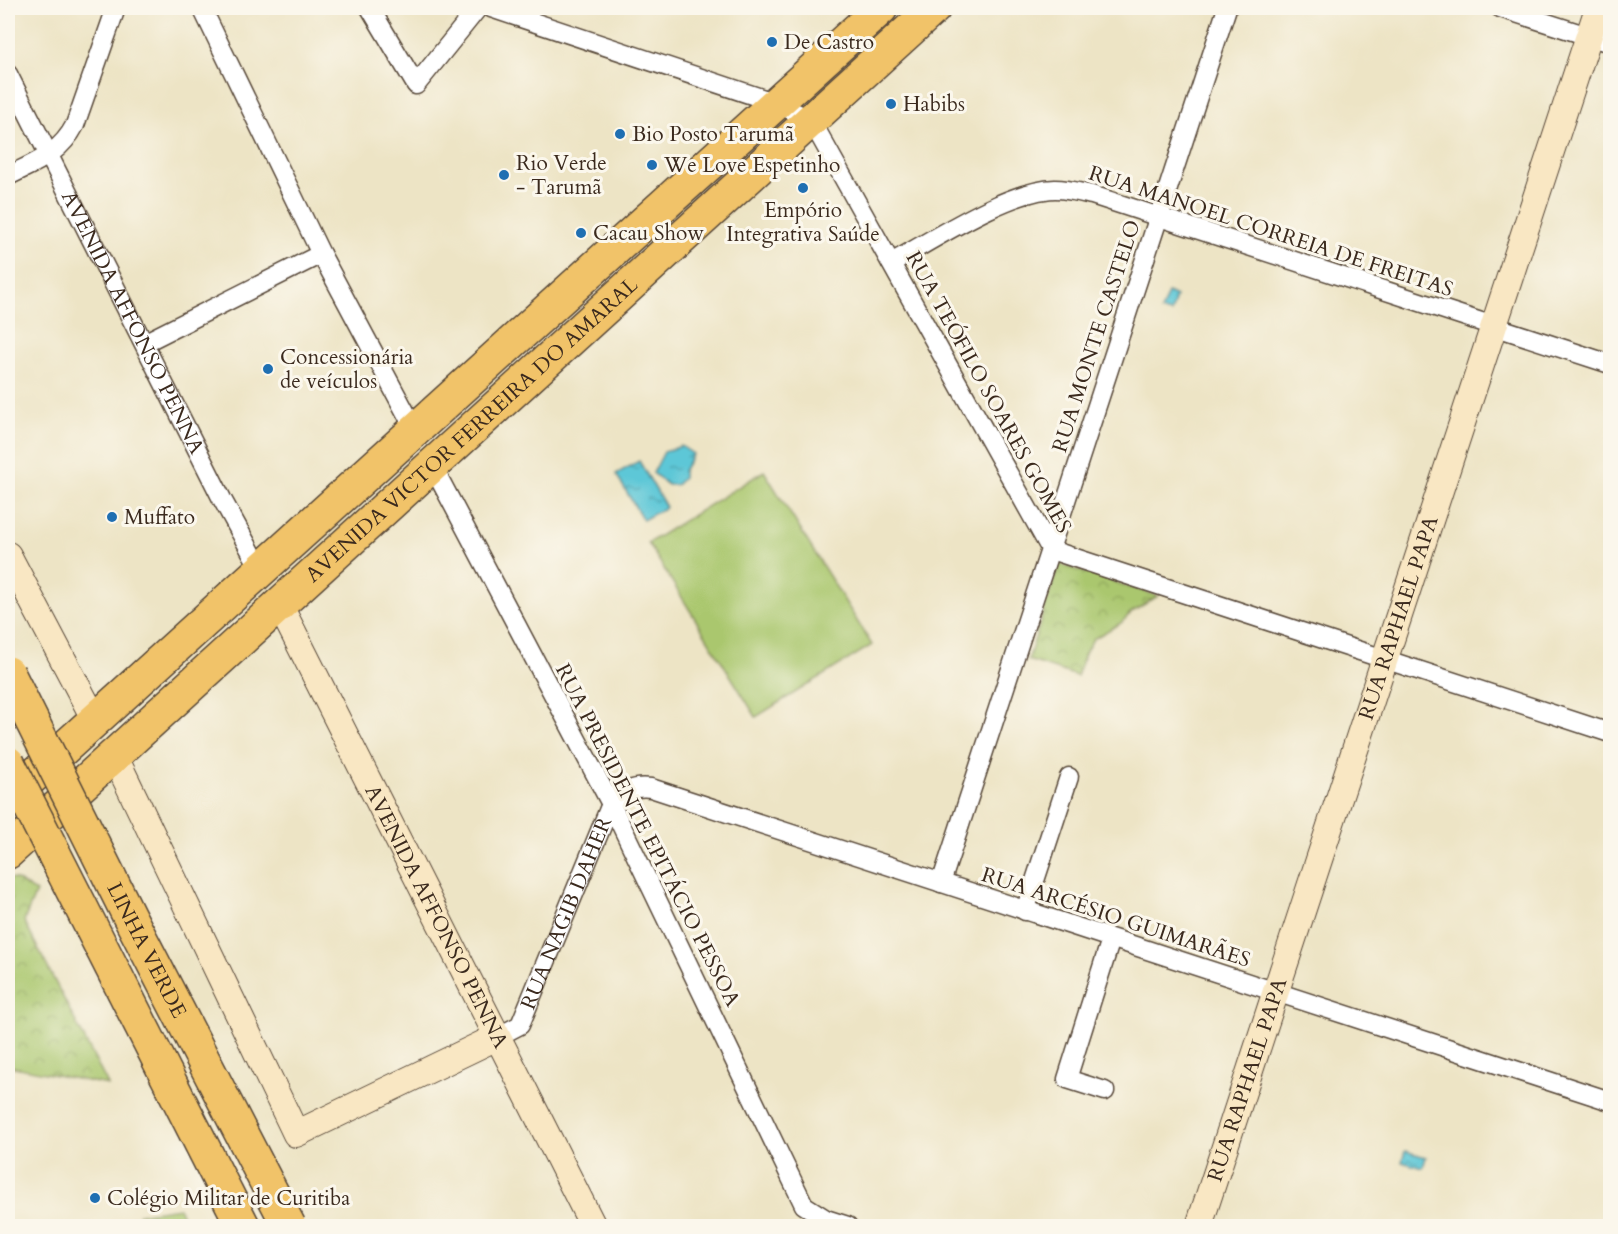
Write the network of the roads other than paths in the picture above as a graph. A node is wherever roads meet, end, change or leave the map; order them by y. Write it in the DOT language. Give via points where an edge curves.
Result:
graph roads {
  1 [pos="116,8"];
  2 [pos="202,8"];
  3 [pos="370,8"];
  4 [pos="478,8"];
  5 [pos="491,8"];
  6 [pos="882,8"];
  7 [pos="934,8"];
  8 [pos="1227,8"];
  9 [pos="1500,8"];
  10 [pos="1598,8"];
  11 [pos="1600,40"];
  12 [pos="8,74"];
  13 [pos="776,103"];
  14 [pos="811,120"];
  15 [pos="49,156"];
  16 [pos="8,176"];
  17 [pos="1158,217"];
  18 [pos="321,254"];
  19 [pos="891,263"];
  20 [pos="1494,326"];
  21 [pos="144,343"];
  22 [pos="1611,364"];
  23 [pos="415,430"];
  24 [pos="432,465"];
  25 [pos="1051,550"];
  26 [pos="8,555"];
  27 [pos="261,570"];
  28 [pos="279,604"];
  29 [pos="1385,659"];
  30 [pos="8,673"];
  31 [pos="95,720"];
  32 [pos="1611,733"];
  33 [pos="114,755"];
  34 [pos="8,764"];
  35 [pos="1069,777"];
  36 [pos="8,799"];
  37 [pos="611,804"];
  38 [pos="8,852"];
  39 [pos="941,883"];
  40 [pos="1025,911"];
  41 [pos="1111,939"];
  42 [pos="1276,992"];
  43 [pos="497,1037"];
  44 [pos="1105,1091"];
  45 [pos="1611,1101"];
  46 [pos="825,1223"];
  47 [pos="243,1227"];
  48 [pos="289,1227"];
  49 [pos="594,1227"];
  50 [pos="848,1227"];
  51 [pos="1199,1227"];
  1 -- 15 [label="street" via="75,125 67,140"];
  2 -- 18 [label="street"];
  3 -- 4 [label="street" via="416,85"];
  5 -- 13 [label="street"];
  6 -- 13 [label="highway, AVENIDA VICTOR FERREIRA DO AMARAL"];
  7 -- 14 [label="highway, AVENIDA VICTOR FERREIRA DO AMARAL"];
  8 -- 17 [label="street, RUA MONTE CASTELO"];
  9 -- 11 [label="street"];
  10 -- 11 [label="street, RUA RAPHAEL PAPA"];
  11 -- 20 [label="street, RUA RAPHAEL PAPA"];
  12 -- 15 [label="street, AVENIDA AFFONSO PENNA"];
  13 -- 14 [label="street"];
  13 -- 23 [label="highway, AVENIDA VICTOR FERREIRA DO AMARAL"];
  14 -- 19 [label="street, RUA TEÓFILO SOARES GOMES"];
  14 -- 24 [label="highway, AVENIDA VICTOR FERREIRA DO AMARAL"];
  15 -- 16 [label="street"];
  15 -- 21 [label="street, AVENIDA AFFONSO PENNA"];
  17 -- 19 [label="street, RUA MANOEL CORREIA DE FREITAS" via="1072,190 1053,189 1004,202"];
  17 -- 20 [label="street, RUA MANOEL CORREIA DE FREITAS"];
  17 -- 25 [label="street, RUA MONTE CASTELO"];
  18 -- 21 [label="street"];
  18 -- 23 [label="street"];
  19 -- 25 [label="street, RUA TEÓFILO SOARES GOMES"];
  20 -- 22 [label="street, RUA MANOEL CORREIA DE FREITAS"];
  20 -- 29 [label="street, RUA RAPHAEL PAPA"];
  21 -- 27 [label="street, AVENIDA AFFONSO PENNA"];
  23 -- 27 [label="highway, AVENIDA VICTOR FERREIRA DO AMARAL"];
  24 -- 28 [label="highway, AVENIDA VICTOR FERREIRA DO AMARAL"];
  24 -- 37 [label="street, RUA PRESIDENTE EPITÁCIO PESSOA"];
  25 -- 29 [label="street, RUA TEÓFILO SOARES GOMES"];
  25 -- 39 [label="street, RUA MONTE CASTELO"];
  26 -- 31 [label="street"];
  27 -- 31 [label="highway, AVENIDA VICTOR FERREIRA DO AMARAL"];
  28 -- 33 [label="highway, AVENIDA VICTOR FERREIRA DO AMARAL"];
  28 -- 43 [label="street, AVENIDA AFFONSO PENNA"];
  29 -- 32 [label="street, RUA TEÓFILO SOARES GOMES"];
  29 -- 42 [label="street, RUA RAPHAEL PAPA"];
  30 -- 48 [label="highway, LINHA VERDE, bridge"];
  31 -- 36 [label="highway, AVENIDA VICTOR FERREIRA DO AMARAL"];
  33 -- 38 [label="highway, AVENIDA VICTOR FERREIRA DO AMARAL"];
  33 -- 43 [label="street, RUA NAGIB DAHER" via="296,1134"];
  34 -- 47 [label="highway, LINHA VERDE, bridge"];
  35 -- 40 [label="street"];
  37 -- 39 [label="street, RUA ARCÉSIO GUIMARÃES" via="629,789 651,788"];
  37 -- 43 [label="street, RUA NAGIB DAHER" via="520,1025"];
  37 -- 46 [label="street, RUA PRESIDENTE EPITÁCIO PESSOA" via="804,1204"];
  39 -- 40 [label="street, RUA ARCÉSIO GUIMARÃES"];
  40 -- 41 [label="street, RUA ARCÉSIO GUIMARÃES"];
  41 -- 42 [label="street, RUA ARCÉSIO GUIMARÃES"];
  41 -- 44 [label="street" via="1068,1079"];
  42 -- 45 [label="street, RUA ARCÉSIO GUIMARÃES"];
  42 -- 51 [label="street, RUA RAPHAEL PAPA"];
  43 -- 49 [label="street, AVENIDA AFFONSO PENNA"];
  46 -- 50 [label="street, RUA PRESIDENTE EPITÁCIO PESSOA"];
}
